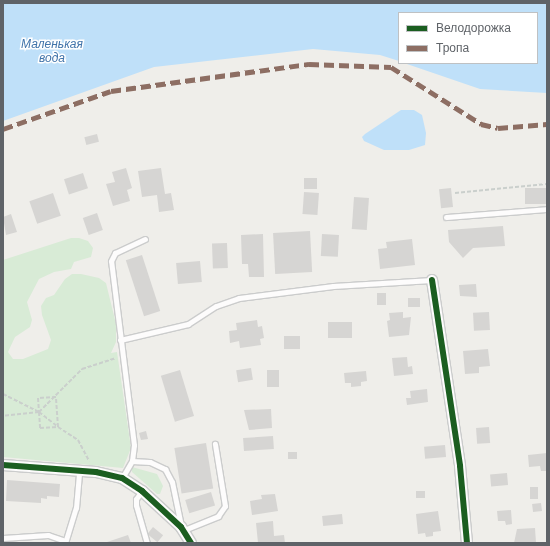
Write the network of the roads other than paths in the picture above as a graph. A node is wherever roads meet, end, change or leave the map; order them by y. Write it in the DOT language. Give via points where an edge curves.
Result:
graph roads {
  1 [pos="547,209"];
  2 [pos="446,217"];
  3 [pos="145,239"];
  4 [pos="432,280"];
  5 [pos="120,340"];
  6 [pos="215,444"];
  7 [pos="132,461"];
  8 [pos="3,465"];
  9 [pos="79,471"];
  10 [pos="122,478"];
  11 [pos="142,491"];
  12 [pos="183,528"];
  13 [pos="3,538"];
  14 [pos="65,542"];
  15 [pos="147,543"];
  16 [pos="191,543"];
  17 [pos="467,543"];
  1 -- 2 [label="lane"];
  3 -- 5 [label="lane" via="114,254 111,261"];
  4 -- 5 [label="lane" via="333,286 239,298 216,306 188,324"];
  4 -- 17 [label="street" via="460,466"];
  5 -- 7 [label="lane" via="134,445"];
  6 -- 12 [label="lane" via="224,506 218,516"];
  7 -- 10 [label="lane"];
  7 -- 12 [label="lane" via="150,462 165,469 172,482"];
  8 -- 9 [label="street"];
  9 -- 10 [label="street"];
  9 -- 14 [label="lane" via="76,508"];
  10 -- 11 [label="street"];
  11 -- 12 [label="street"];
  11 -- 15 [label="lane" via="136,499 136,505"];
  12 -- 16 [label="street"];
  13 -- 14 [label="lane" via="48,535"];
}
